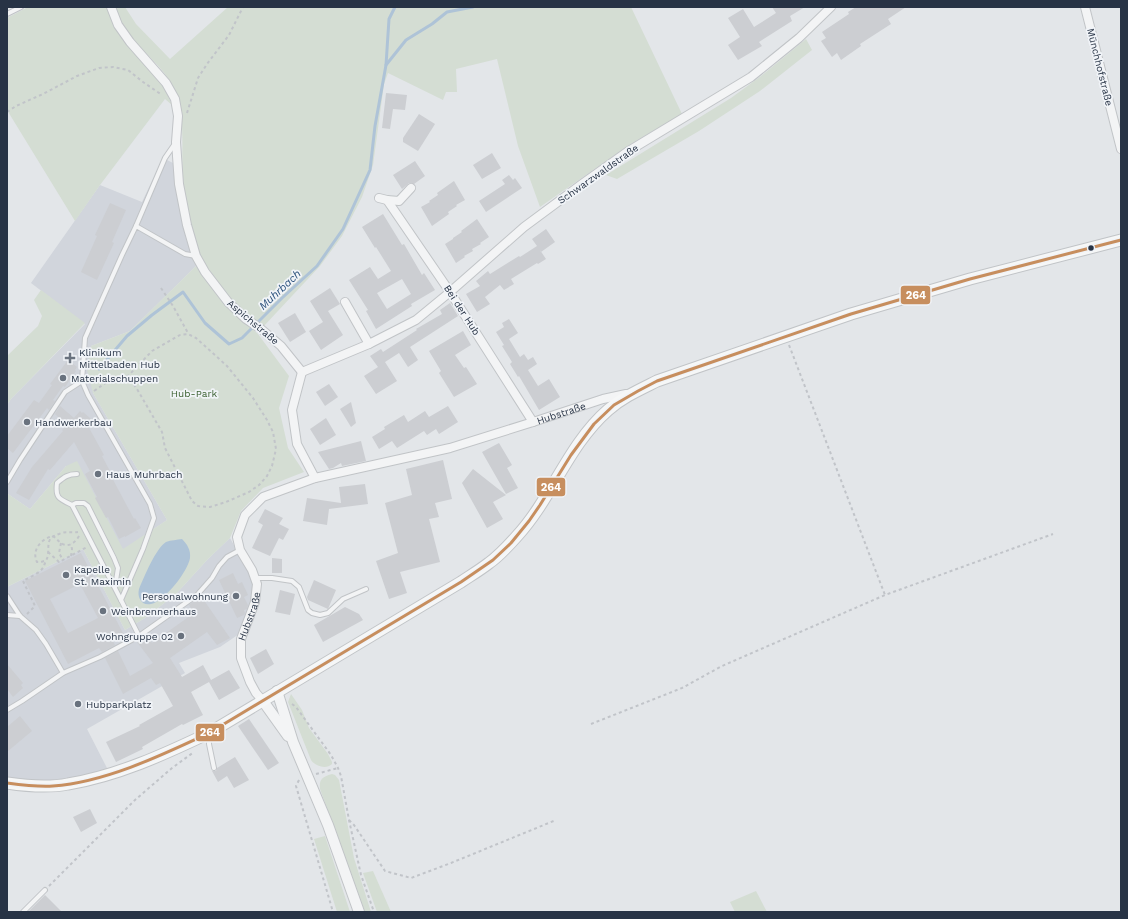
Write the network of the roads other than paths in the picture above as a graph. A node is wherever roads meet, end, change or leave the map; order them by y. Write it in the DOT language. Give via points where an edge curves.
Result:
graph roads {
  1 [pos="21,7"];
  2 [pos="111,7"];
  3 [pos="831,7"];
  4 [pos="1085,7"];
  5 [pos="7,14"];
  6 [pos="176,142"];
  7 [pos="1121,149"];
  8 [pos="411,188"];
  9 [pos="136,226"];
  10 [pos="1121,240"];
  11 [pos="196,256"];
  12 [pos="450,292"];
  13 [pos="345,302"];
  14 [pos="369,344"];
  15 [pos="302,372"];
  16 [pos="82,381"];
  17 [pos="631,393"];
  18 [pos="533,422"];
  19 [pos="77,474"];
  20 [pos="315,478"];
  21 [pos="7,482"];
  22 [pos="72,505"];
  23 [pos="240,550"];
  24 [pos="255,578"];
  25 [pos="115,587"];
  26 [pos="366,589"];
  27 [pos="7,596"];
  28 [pos="121,600"];
  29 [pos="7,615"];
  30 [pos="21,617"];
  31 [pos="139,636"];
  32 [pos="63,673"];
  33 [pos="278,691"];
  34 [pos="263,701"];
  35 [pos="7,710"];
  36 [pos="209,738"];
  37 [pos="293,742"];
  38 [pos="214,768"];
  39 [pos="7,783"];
  40 [pos="45,890"];
  41 [pos="23,912"];
  42 [pos="359,912"];
  1 -- 5 [label="lane"];
  2 -- 6 [label="street, Aspichstraße" via="118,25 166,83 175,99 178,116"];
  3 -- 12 [label="street, Schwarzwaldstraße" via="751,77 627,152 530,222"];
  4 -- 7 [label="street, Münchhofstraße"];
  6 -- 9 [label="lane" via="166,158"];
  6 -- 11 [label="street, Aspichstraße" via="186,226"];
  8 -- 12 [label="street, Bei der Hub" via="399,201 383,199"];
  9 -- 11 [label="lane" via="185,254"];
  9 -- 16 [label="lane" via="85,338"];
  10 -- 17 [label="main road, Hubstraße" via="970,279 851,314 657,381"];
  11 -- 15 [label="street, Aspichstraße" via="228,302 281,346"];
  12 -- 14 [label="street, Schwarzwaldstraße" via="416,320"];
  12 -- 18 [label="street, Bei der Hub"];
  13 -- 14 [label="street"];
  14 -- 15 [label="street, Schwarzwaldstraße"];
  15 -- 20 [label="street" via="292,410 297,444"];
  16 -- 21 [label="lane" via="65,392"];
  16 -- 28 [label="lane" via="150,504 154,518"];
  17 -- 18 [label="street, Hubstraße" via="603,399"];
  17 -- 33 [label="main road" via="607,411 589,430 518,536 489,563"];
  18 -- 20 [label="street, Hubstraße" via="450,448"];
  19 -- 22 [label="lane" via="64,477 57,483 56,492 61,500"];
  20 -- 23 [label="street, Hubstraße" via="263,497 245,515 237,537"];
  22 -- 25 [label="lane"];
  22 -- 25 [label="lane" via="84,503 88,506 118,568"];
  23 -- 24 [label="street, Hubstraße"];
  23 -- 31 [label="lane" via="227,557 197,595"];
  24 -- 26 [label="lane" via="292,581 299,587 308,610 312,614 320,615 328,614 344,599"];
  24 -- 34 [label="street, Hubstraße" via="255,602 241,639 241,658 253,688"];
  25 -- 28 [label="lane"];
  27 -- 30 [label="lane"];
  28 -- 31 [label="lane"];
  29 -- 30 [label="lane"];
  30 -- 32 [label="lane" via="36,630"];
  31 -- 32 [label="lane"];
  32 -- 35 [label="lane"];
  33 -- 34 [label="main road"];
  33 -- 37 [label="street, Hubstraße"];
  34 -- 36 [label="main road"];
  34 -- 37 [label="street, Hubstraße"];
  36 -- 38 [label="lane"];
  36 -- 39 [label="main road" via="108,775 67,785 33,786"];
  37 -- 42 [label="street, Hubstraße"];
  40 -- 41 [label="lane"];
}
